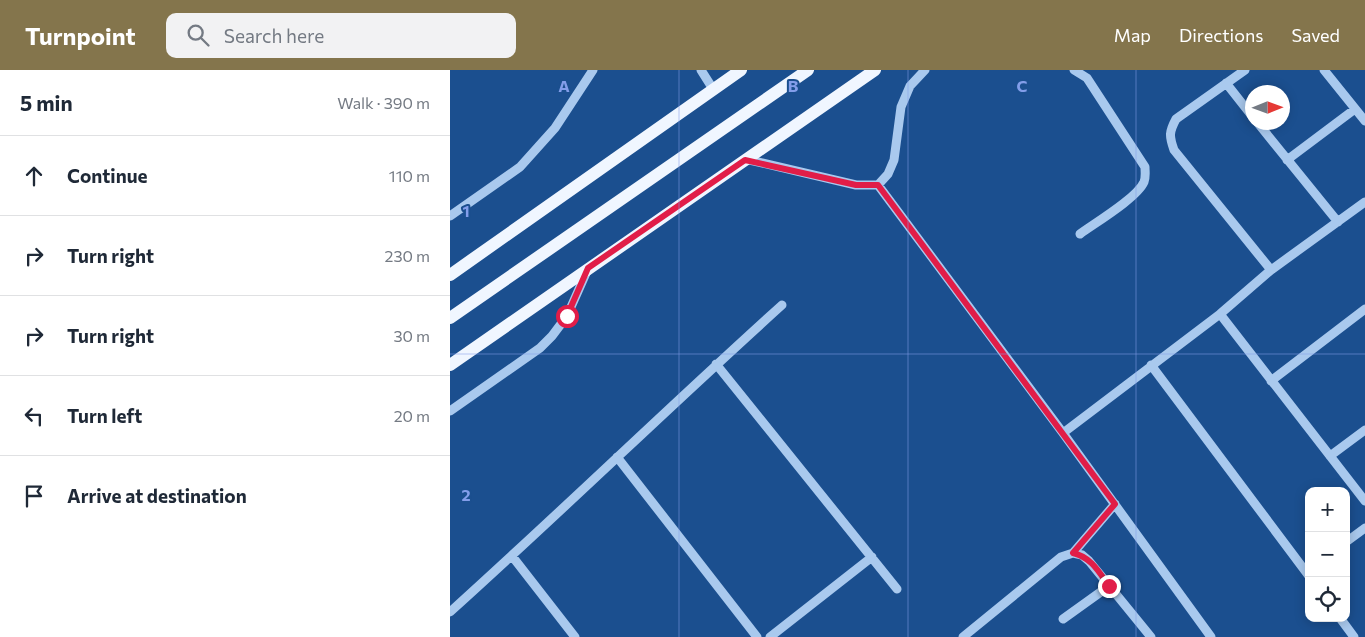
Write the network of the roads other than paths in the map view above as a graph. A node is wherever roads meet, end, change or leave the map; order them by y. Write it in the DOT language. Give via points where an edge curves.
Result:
graph roads {
  1 [pos="593,70"];
  2 [pos="701,70"];
  3 [pos="808,70"];
  4 [pos="875,70"];
  5 [pos="924,70"];
  6 [pos="1074,70"];
  7 [pos="1245,70"];
  8 [pos="1324,70"];
  9 [pos="738,71"];
  10 [pos="1226,83"];
  11 [pos="713,88"];
  12 [pos="1245,107"];
  13 [pos="1355,109"];
  14 [pos="1365,121"];
  15 [pos="1263,130"];
  16 [pos="745,160"];
  17 [pos="1287,160"];
  18 [pos="878,185"];
  19 [pos="1364,204"];
  20 [pos="450,216"];
  21 [pos="1338,222"];
  22 [pos="1080,234"];
  23 [pos="588,268"];
  24 [pos="1270,270"];
  25 [pos="450,275"];
  26 [pos="782,305"];
  27 [pos="1365,310"];
  28 [pos="1220,314"];
  29 [pos="450,318"];
  30 [pos="716,364"];
  31 [pos="450,365"];
  32 [pos="1151,365"];
  33 [pos="1271,381"];
  34 [pos="450,411"];
  35 [pos="1365,430"];
  36 [pos="1063,433"];
  37 [pos="1330,456"];
  38 [pos="617,457"];
  39 [pos="1365,501"];
  40 [pos="1115,504"];
  41 [pos="1365,528"];
  42 [pos="1350,539"];
  43 [pos="1073,553"];
  44 [pos="512,556"];
  45 [pos="872,557"];
  46 [pos="1305,569"];
  47 [pos="1109,586"];
  48 [pos="897,589"];
  49 [pos="450,612"];
  50 [pos="1063,619"];
  51 [pos="1343,622"];
  52 [pos="575,637"];
  53 [pos="757,637"];
  54 [pos="770,637"];
  55 [pos="963,637"];
  56 [pos="1151,637"];
  57 [pos="1211,637"];
  58 [pos="1354,637"];
  1 -- 20 [label="street" via="556,128 520,167"];
  2 -- 11 [label="street"];
  3 -- 29 [label="main road"];
  4 -- 16 [label="main road"];
  5 -- 18 [label="street" via="910,86 901,107 894,160"];
  6 -- 22 [label="street" via="1087,78 1145,167 1143,183 1134,195"];
  7 -- 10 [label="street"];
  8 -- 13 [label="street"];
  9 -- 11 [label="main road"];
  10 -- 12 [label="street"];
  10 -- 24 [label="street" via="1176,119 1170,137 1174,150"];
  11 -- 25 [label="main road"];
  13 -- 14 [label="street"];
  13 -- 17 [label="street"];
  15 -- 17 [label="street"];
  16 -- 18 [label="street" via="856,185"];
  16 -- 23 [label="main road"];
  17 -- 21 [label="street"];
  18 -- 36 [label="street"];
  19 -- 21 [label="street"];
  21 -- 24 [label="street"];
  23 -- 31 [label="main road"];
  23 -- 34 [label="street" via="567,316 552,336 540,348"];
  24 -- 28 [label="street"];
  26 -- 30 [label="street"];
  27 -- 33 [label="street"];
  28 -- 32 [label="street"];
  28 -- 33 [label="street"];
  30 -- 38 [label="street"];
  30 -- 45 [label="street"];
  32 -- 36 [label="street"];
  32 -- 46 [label="street"];
  33 -- 37 [label="street"];
  35 -- 37 [label="street"];
  36 -- 40 [label="street"];
  37 -- 39 [label="street"];
  38 -- 44 [label="street"];
  38 -- 53 [label="street"];
  40 -- 43 [label="street"];
  40 -- 57 [label="street"];
  41 -- 42 [label="street"];
  43 -- 47 [label="street" via="1089,560"];
  43 -- 55 [label="street" via="1061,557"];
  44 -- 49 [label="street"];
  44 -- 52 [label="street"];
  45 -- 48 [label="street"];
  45 -- 54 [label="street"];
  47 -- 50 [label="street"];
  47 -- 56 [label="street"];
  51 -- 58 [label="street"];
}
